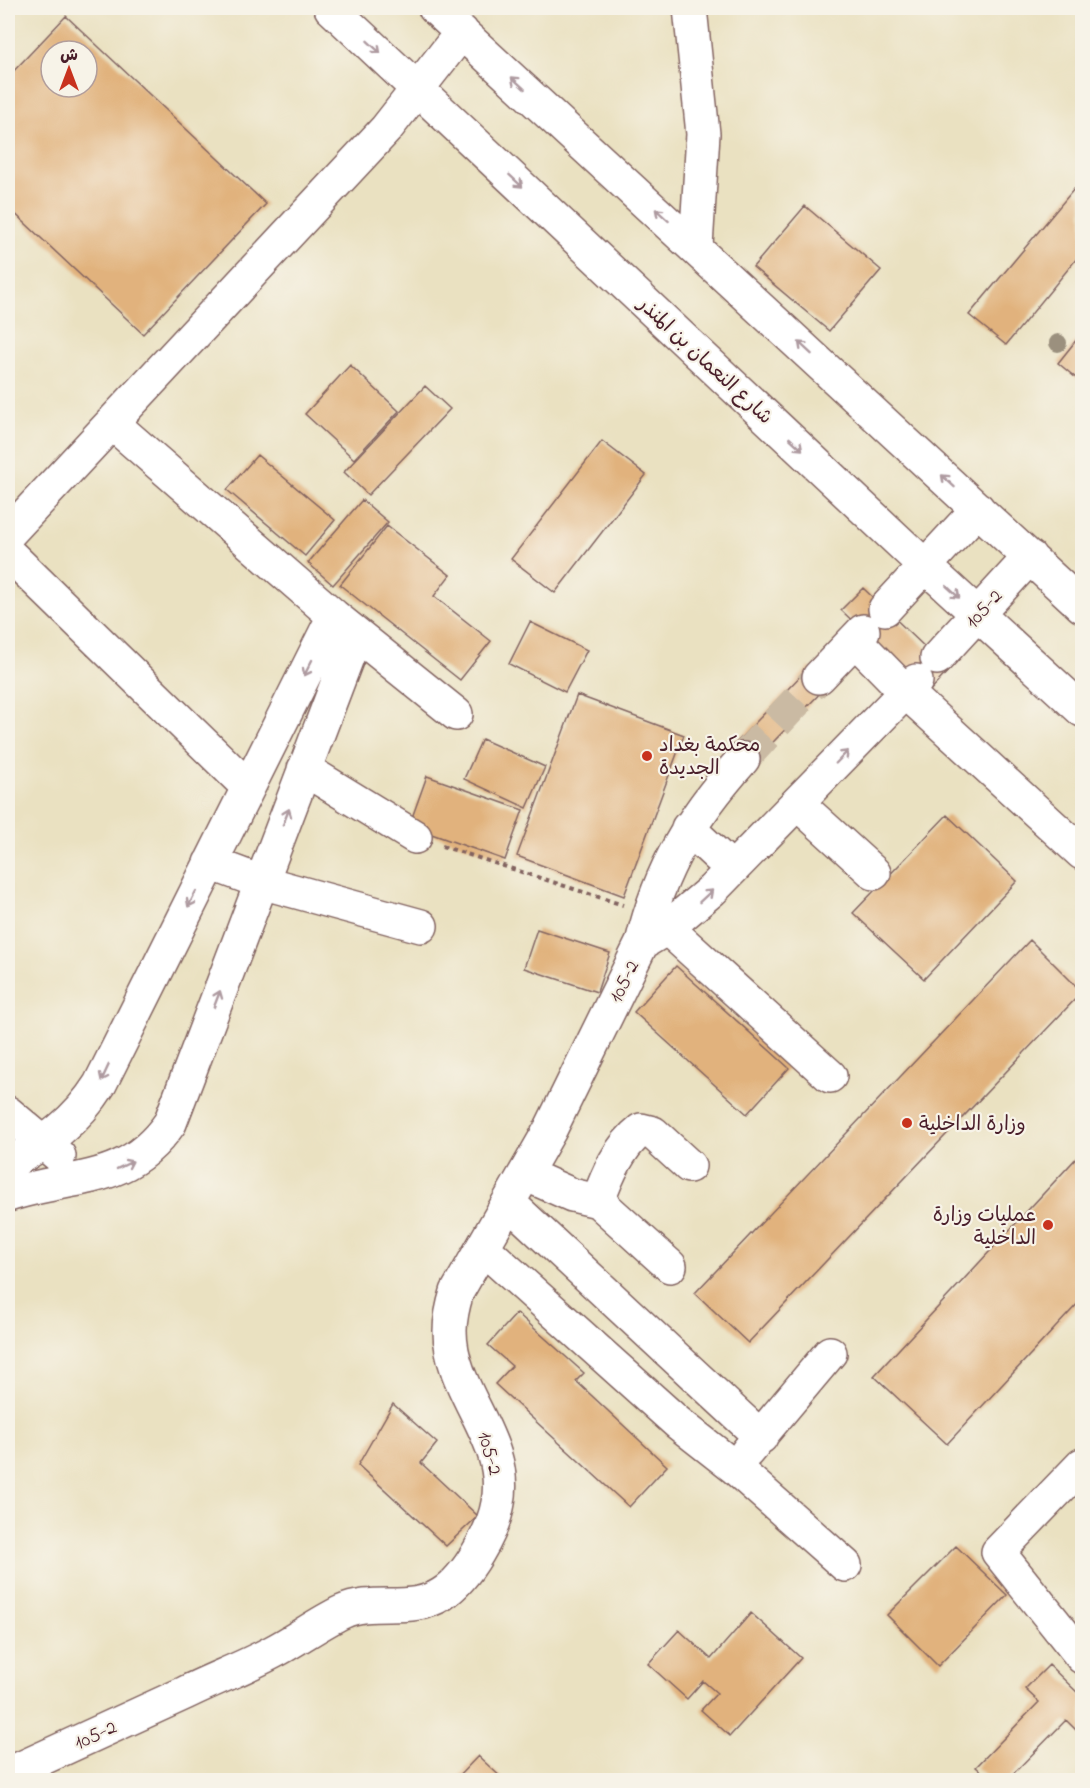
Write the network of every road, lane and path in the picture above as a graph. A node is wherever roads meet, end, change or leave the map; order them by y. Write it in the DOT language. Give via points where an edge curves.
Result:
graph roads {
  1 [pos="331,8"];
  2 [pos="435,8"];
  3 [pos="690,8"];
  4 [pos="462,32"];
  5 [pos="417,87"];
  6 [pos="696,246"];
  7 [pos="112,423"];
  8 [pos="978,509"];
  9 [pos="8,534"];
  10 [pos="8,553"];
  11 [pos="1030,557"];
  12 [pos="925,566"];
  13 [pos="1083,606"];
  14 [pos="978,614"];
  15 [pos="345,625"];
  16 [pos="868,627"];
  17 [pos="819,677"];
  18 [pos="920,677"];
  19 [pos="1083,710"];
  20 [pos="456,714"];
  21 [pos="743,759"];
  22 [pos="304,769"];
  23 [pos="248,787"];
  24 [pos="797,803"];
  25 [pos="688,828"];
  26 [pos="415,837"];
  27 [pos="1083,853"];
  28 [pos="210,863"];
  29 [pos="732,869"];
  30 [pos="874,873"];
  31 [pos="261,882"];
  32 [pos="421,926"];
  33 [pos="653,928"];
  34 [pos="830,1076"];
  35 [pos="8,1113"];
  36 [pos="45,1144"];
  37 [pos="8,1164"];
  38 [pos="689,1166"];
  39 [pos="525,1174"];
  40 [pos="84,1177"];
  41 [pos="8,1195"];
  42 [pos="598,1201"];
  43 [pos="509,1203"];
  44 [pos="483,1248"];
  45 [pos="670,1266"];
  46 [pos="830,1353"];
  47 [pos="761,1437"];
  48 [pos="1083,1465"];
  49 [pos="734,1467"];
  50 [pos="845,1565"];
  51 [pos="1083,1657"];
  52 [pos="8,1774"];
  1 -- 5 [label="street, شارع النعمان بن المنذر, one-way"];
  2 -- 4 [label="street"];
  3 -- 6 [label="street" via="703,134"];
  4 -- 5 [label="street"];
  6 -- 4 [label="street, one-way"];
  5 -- 7 [label="street" via="386,129"];
  5 -- 12 [label="street, شارع النعمان بن المنذر, one-way"];
  8 -- 6 [label="street, one-way"];
  7 -- 9 [label="street"];
  7 -- 15 [label="street"];
  8 -- 11 [label="street"];
  8 -- 12 [label="street"];
  10 -- 23 [label="street"];
  11 -- 13 [label="street"];
  11 -- 14 [label="street, 105-2"];
  12 -- 14 [label="street, شارع النعمان بن المنذر, one-way"];
  12 -- 16 [label="street"];
  14 -- 18 [label="street, 105-2"];
  14 -- 19 [label="street, شارع النعمان بن المنذر"];
  15 -- 20 [label="street"];
  15 -- 22 [label="street"];
  15 -- 23 [label="street, one-way"];
  16 -- 17 [label="street"];
  16 -- 18 [label="street"];
  24 -- 18 [label="street, 105-2, one-way"];
  18 -- 27 [label="street"];
  21 -- 25 [label="street, 105-2"];
  22 -- 26 [label="street"];
  31 -- 22 [label="street, one-way"];
  23 -- 28 [label="street"];
  24 -- 29 [label="street, 105-2"];
  24 -- 30 [label="street"];
  25 -- 29 [label="street"];
  25 -- 33 [label="street, 105-2" via="664,874"];
  26 -- 33 [label="path"];
  28 -- 31 [label="street"];
  28 -- 36 [label="street, one-way" via="100,1084 76,1117"];
  33 -- 29 [label="street, 105-2, one-way" via="705,897"];
  31 -- 32 [label="street"];
  40 -- 31 [label="street, one-way" via="134,1160 148,1150 170,1123"];
  33 -- 34 [label="street"];
  33 -- 39 [label="street, 105-2"];
  35 -- 36 [label="street"];
  36 -- 37 [label="street"];
  36 -- 40 [label="street"];
  38 -- 42 [label="street" via="652,1133 641,1131 632,1138 607,1177"];
  39 -- 42 [label="street" via="572,1195"];
  39 -- 43 [label="street, 105-2"];
  40 -- 41 [label="street"];
  42 -- 45 [label="street"];
  43 -- 44 [label="street, 105-2"];
  43 -- 47 [label="street"];
  44 -- 49 [label="street" via="678,1423"];
  44 -- 52 [label="street, 105-2" via="457,1292 450,1332 458,1372 495,1453 499,1503 492,1527 456,1582 426,1602 374,1604 341,1612 271,1653"];
  46 -- 47 [label="street"];
  47 -- 49 [label="street"];
  48 -- 51 [label="street" via="998,1552"];
  49 -- 50 [label="street"];
}
